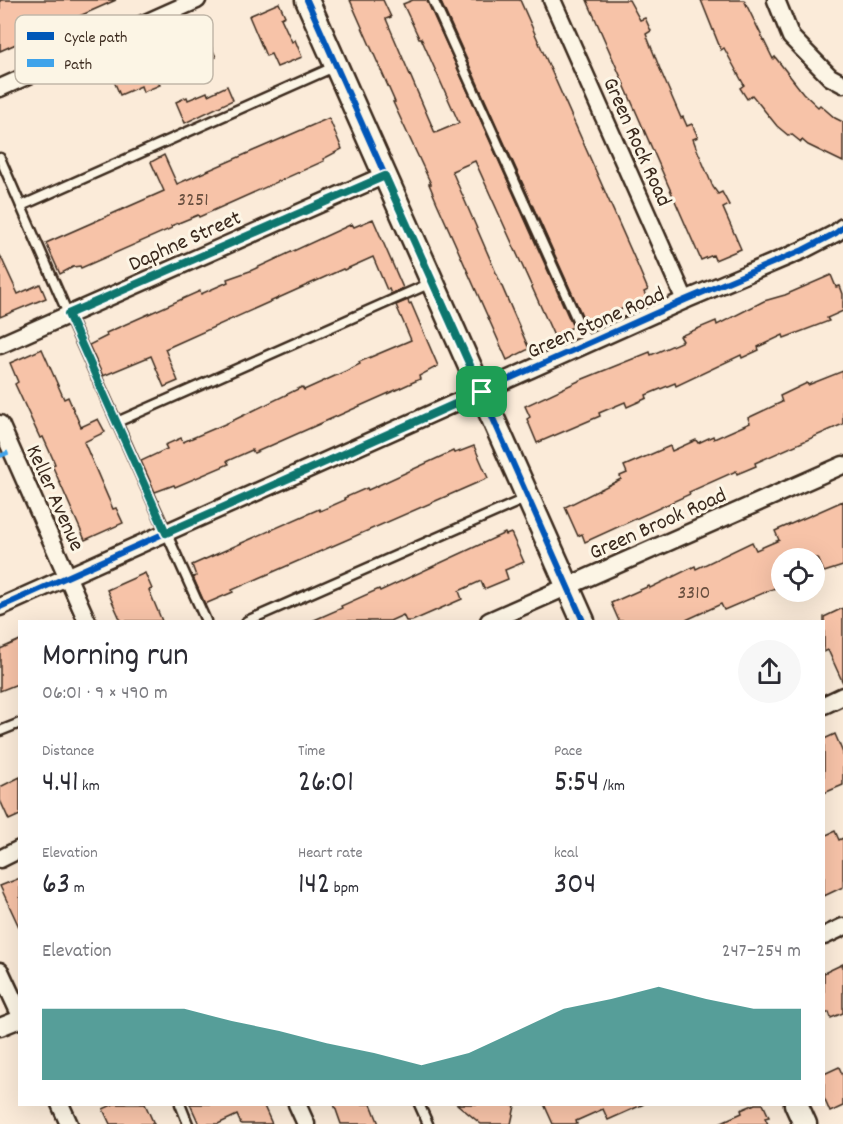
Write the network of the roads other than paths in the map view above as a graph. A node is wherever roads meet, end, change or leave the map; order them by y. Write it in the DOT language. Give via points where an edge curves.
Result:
graph roads {
  1 [pos="197,0"];
  2 [pos="307,0"];
  3 [pos="433,0"];
  4 [pos="552,0"];
  5 [pos="776,0"];
  6 [pos="163,15"];
  7 [pos="336,66"];
  8 [pos="15,81"];
  9 [pos="843,84"];
  10 [pos="0,88"];
  11 [pos="0,158"];
  12 [pos="385,176"];
  13 [pos="21,206"];
  14 [pos="843,227"];
  15 [pos="433,282"];
  16 [pos="685,300"];
  17 [pos="68,314"];
  18 [pos="588,344"];
  19 [pos="0,345"];
  20 [pos="482,392"];
  21 [pos="117,422"];
  22 [pos="0,424"];
  23 [pos="843,465"];
  24 [pos="528,498"];
  25 [pos="166,533"];
  26 [pos="68,577"];
  27 [pos="568,586"];
  28 [pos="0,607"];
  29 [pos="87,620"];
  30 [pos="206,620"];
  31 [pos="249,620"];
  32 [pos="491,620"];
  33 [pos="583,620"];
  34 [pos="843,696"];
  35 [pos="825,705"];
  36 [pos="18,724"];
  37 [pos="0,731"];
  38 [pos="18,850"];
  39 [pos="0,859"];
  40 [pos="843,927"];
  41 [pos="825,936"];
  42 [pos="2,979"];
  43 [pos="18,1010"];
  44 [pos="18,1020"];
  45 [pos="0,1028"];
  46 [pos="61,1106"];
  47 [pos="181,1106"];
  48 [pos="298,1106"];
  49 [pos="420,1106"];
  50 [pos="797,1106"];
  51 [pos="69,1124"];
  52 [pos="188,1124"];
  53 [pos="306,1124"];
  54 [pos="428,1124"];
  55 [pos="805,1124"];
  1 -- 6 [label="street"];
  2 -- 7 [label="street"];
  3 -- 18 [label="lane"];
  4 -- 16 [label="street, Green Rock Road"];
  5 -- 9 [label="street" via="791,37 830,77"];
  7 -- 12 [label="street"];
  7 -- 13 [label="lane"];
  8 -- 10 [label="street"];
  11 -- 13 [label="lane"];
  12 -- 15 [label="street"];
  12 -- 17 [label="street, Daphne Street"];
  13 -- 17 [label="lane"];
  14 -- 16 [label="street, Green Stone Road" via="803,250"];
  15 -- 20 [label="street"];
  15 -- 21 [label="lane"];
  16 -- 18 [label="street, Green Stone Road"];
  17 -- 19 [label="street, Daphne Street"];
  17 -- 21 [label="lane"];
  18 -- 20 [label="street, Green Stone Road"];
  20 -- 24 [label="street"];
  20 -- 25 [label="street, Green Stone Road"];
  21 -- 25 [label="lane"];
  22 -- 26 [label="street, Keller Avenue"];
  23 -- 27 [label="street, Green Brook Road"];
  24 -- 27 [label="street"];
  24 -- 31 [label="lane"];
  25 -- 26 [label="street, Green Stone Road"];
  25 -- 30 [label="lane"];
  26 -- 28 [label="street, Green Stone Road"];
  26 -- 29 [label="street, Keller Avenue"];
  27 -- 32 [label="street, Green Brook Road"];
  27 -- 33 [label="street"];
  34 -- 35 [label="street"];
  36 -- 37 [label="lane"];
  38 -- 39 [label="street"];
  40 -- 41 [label="street"];
  42 -- 43 [label="street"];
  44 -- 45 [label="street"];
  46 -- 51 [label="street"];
  47 -- 52 [label="lane"];
  48 -- 53 [label="street"];
  49 -- 54 [label="lane"];
  50 -- 55 [label="street"];
}
